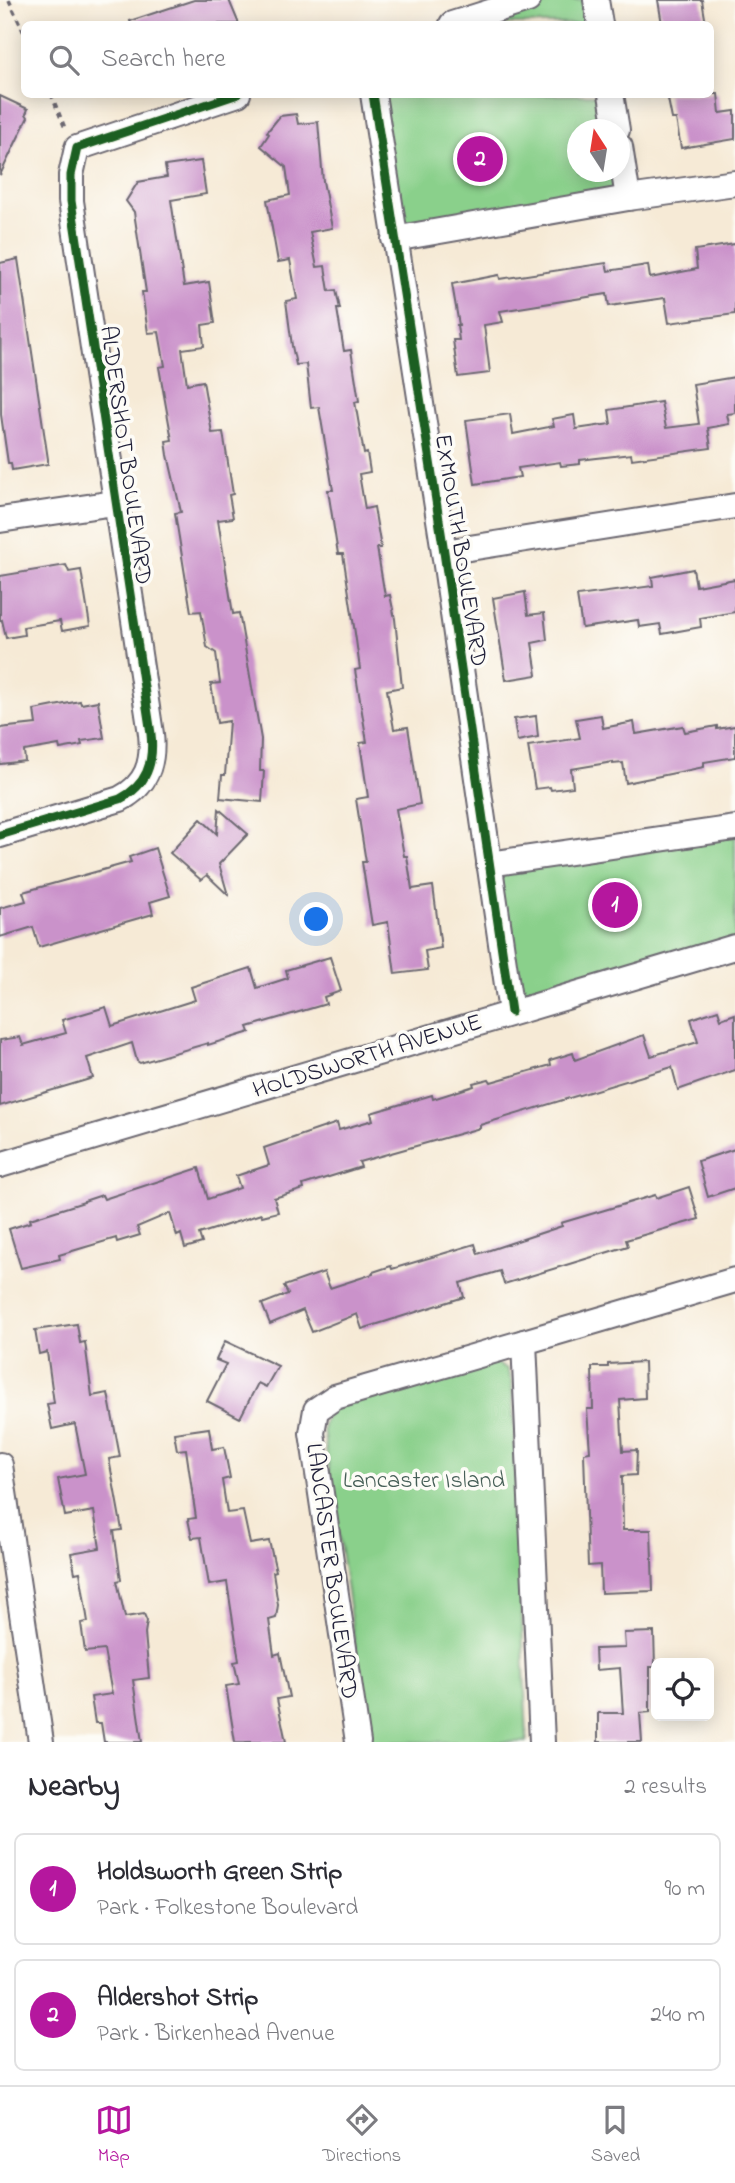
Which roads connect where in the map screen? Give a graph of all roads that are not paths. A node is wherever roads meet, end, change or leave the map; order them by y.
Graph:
1 (528, 0) edge
2 (596, 0) edge
3 (462, 21) edge
4 (600, 21) edge
5 (226, 98) edge
6 (374, 98) edge
7 (612, 98) edge
8 (615, 119) edge
9 (625, 182) edge
10 (735, 183) edge
11 (628, 198) junction
12 (394, 239) junction
13 (114, 503) junction
14 (735, 506) edge
15 (0, 520) edge
16 (444, 552) junction
17 (735, 828) edge
18 (0, 835) edge
19 (489, 864) junction
20 (735, 947) edge
21 (511, 1012) junction
22 (0, 1165) edge
23 (735, 1280) edge
24 (524, 1342) junction
25 (0, 1465) edge
26 (41, 1742) edge
27 (358, 1742) edge
28 (542, 1742) edge

1 - 3 street
2 - 4 street
5 - 13 street, ALDERSHOT BOULEVARD
6 - 12 street, EXMOUTH BOULEVARD
7 - 8 street
9 - 11 street
10 - 11 street
11 - 12 street
12 - 16 street, EXMOUTH BOULEVARD
13 - 15 street
13 - 18 street, ALDERSHOT BOULEVARD
14 - 16 street
16 - 19 street, EXMOUTH BOULEVARD
17 - 19 street
19 - 21 street, EXMOUTH BOULEVARD
20 - 21 street, HOLDSWORTH AVENUE
21 - 22 street, HOLDSWORTH AVENUE
23 - 24 street, LANCASTER BOULEVARD
24 - 27 street, LANCASTER BOULEVARD
24 - 28 street
25 - 26 street

